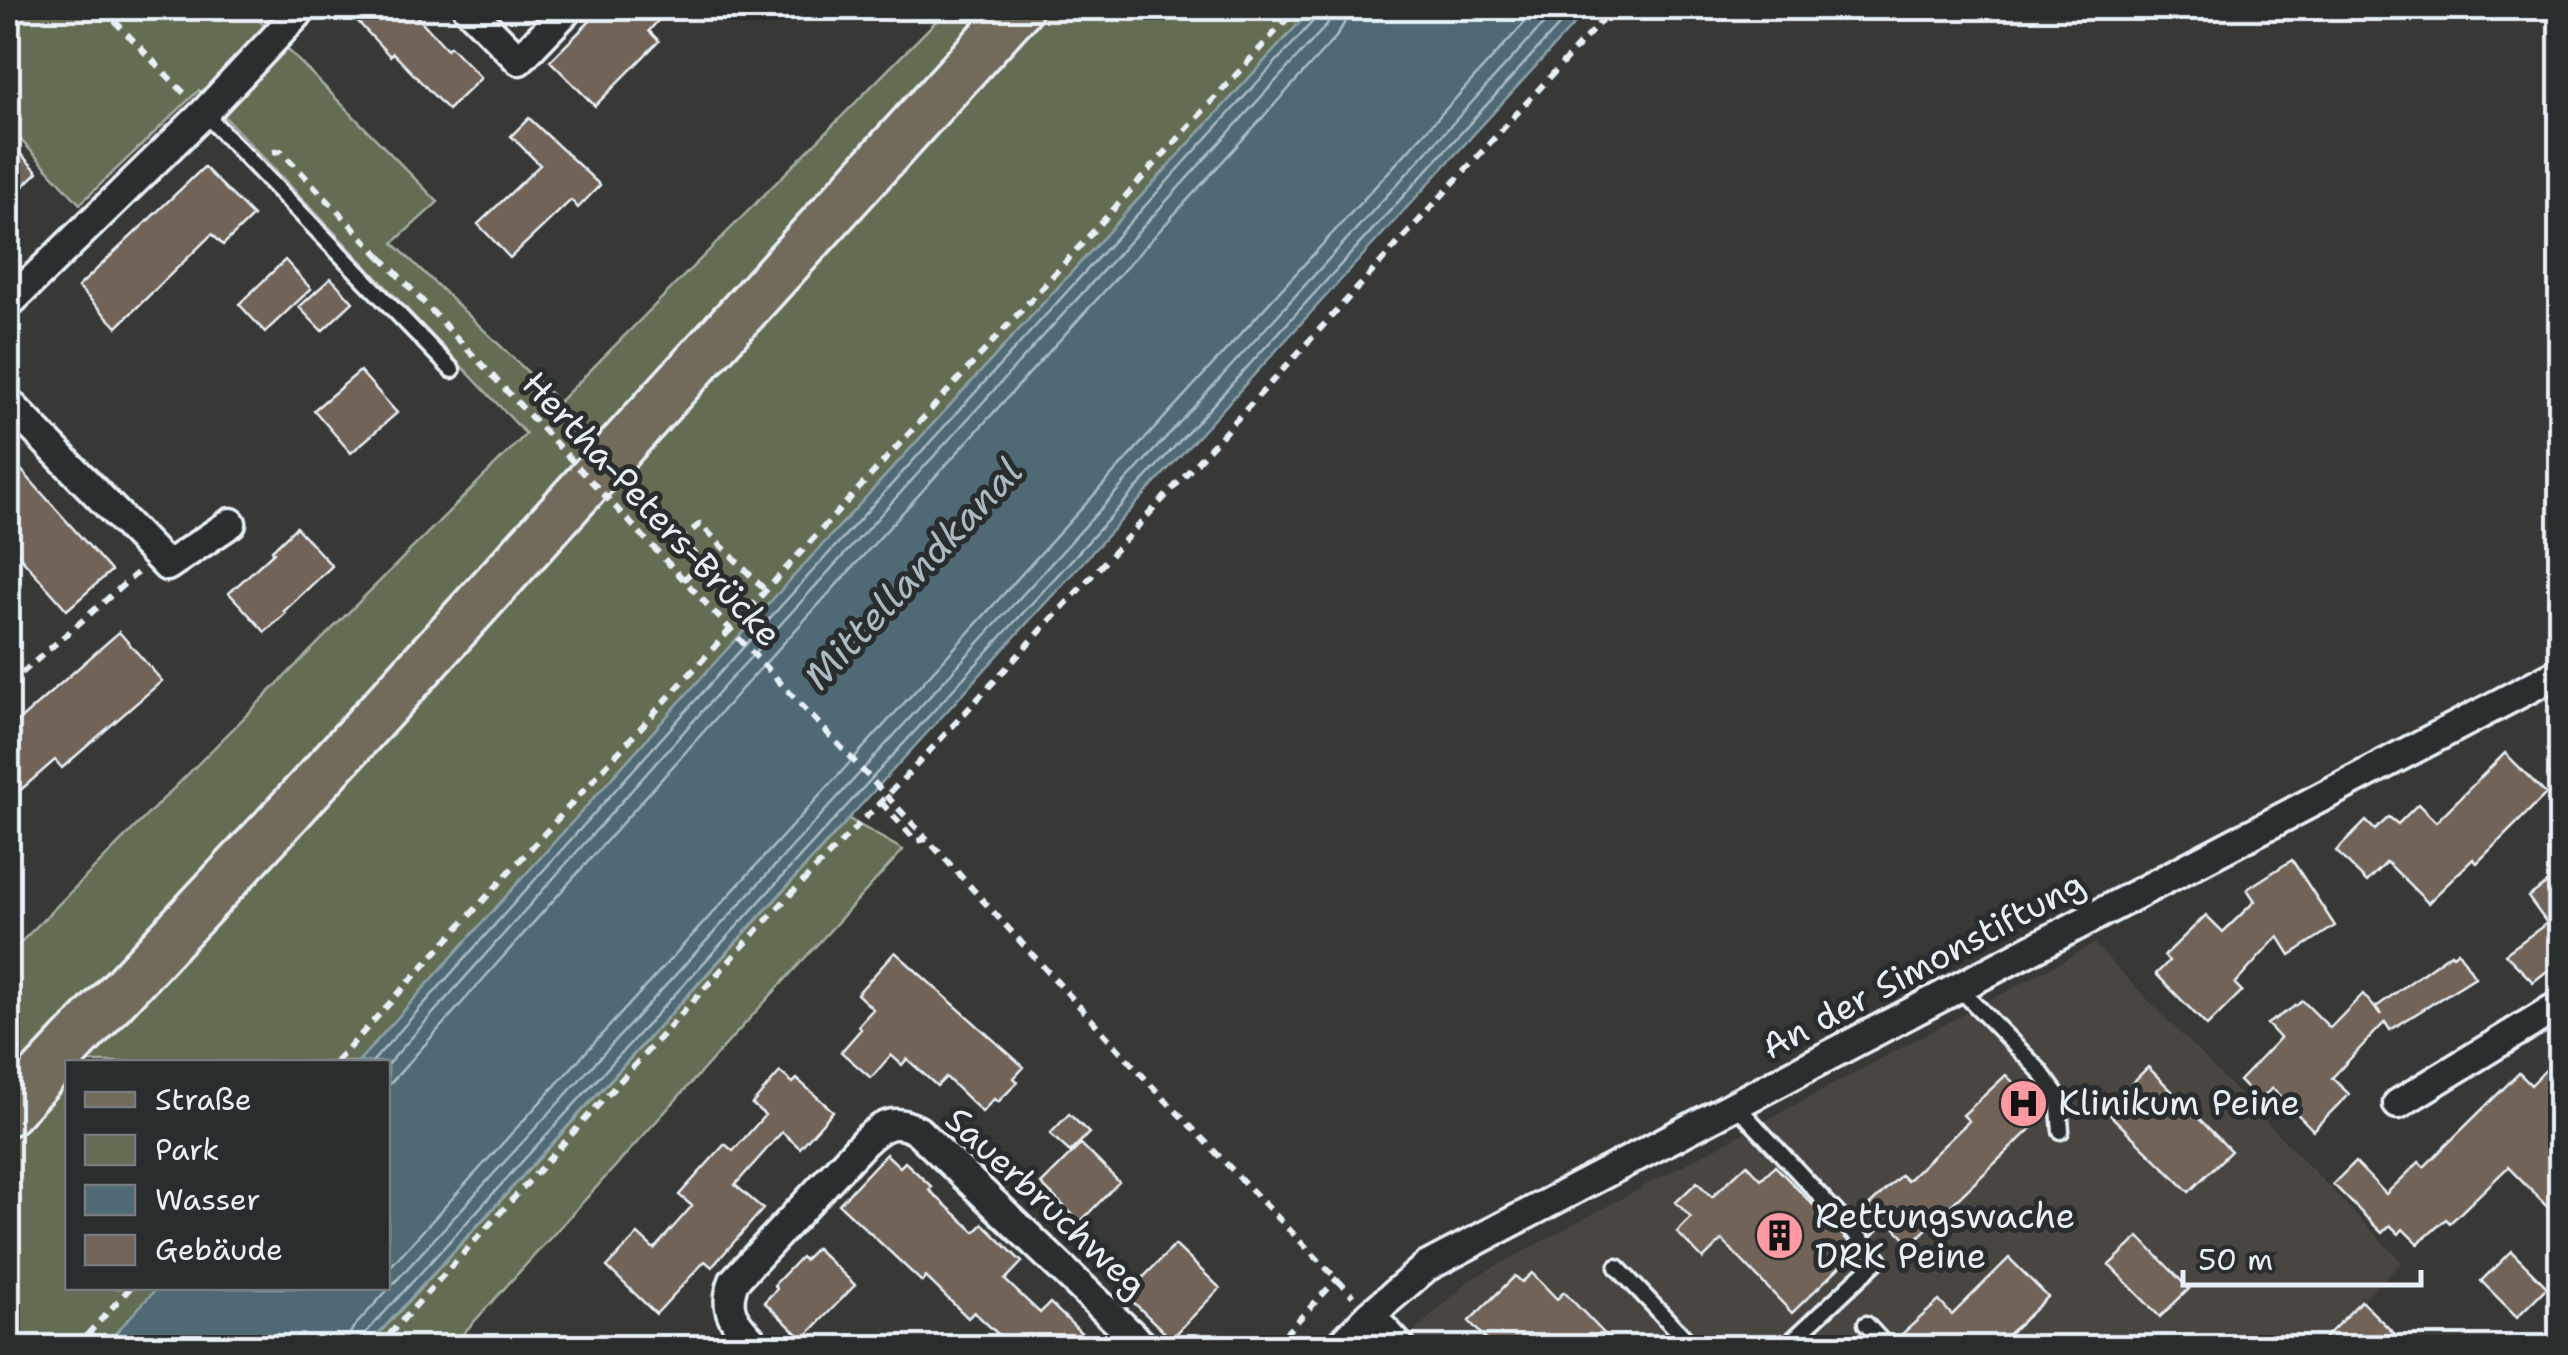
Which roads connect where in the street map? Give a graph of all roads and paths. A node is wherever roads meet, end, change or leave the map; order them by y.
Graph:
1 (102, 8) edge
2 (302, 8) edge
3 (468, 8) edge
4 (568, 8) edge
5 (1019, 8) edge
6 (1296, 8) edge
7 (1613, 8) edge
8 (204, 113) junction
9 (382, 257) dead end
10 (8, 304) edge
11 (452, 370) dead end
12 (8, 402) edge
13 (231, 523) dead end
14 (157, 556) junction
15 (684, 580) junction
16 (766, 591) junction
17 (2557, 681) edge
18 (8, 685) edge
19 (881, 802) junction
20 (927, 839) junction
21 (1958, 988) junction
22 (2560, 1005) edge
23 (338, 1060) edge
24 (2398, 1104) dead end
25 (1736, 1106) junction
26 (8, 1112) edge
27 (2061, 1131) dead end
28 (1617, 1267) dead end
29 (1338, 1278) junction
30 (128, 1290) edge
31 (1370, 1316) junction
32 (1866, 1324) dead end
33 (75, 1348) edge
34 (377, 1348) edge
35 (759, 1348) edge
36 (1145, 1348) edge
37 (1272, 1348) edge
38 (1338, 1348) edge
39 (1401, 1348) edge
40 (1694, 1348) edge
41 (1784, 1348) edge
42 (1888, 1348) edge

1 - 8 path
2 - 8 street
3 - 4 street
5 - 26 main road
6 - 16 path
7 - 19 path
8 - 10 street
8 - 11 lane
9 - 15 path, Hertha-Peters-Brücke, bridge
12 - 14 street
13 - 14 street
14 - 18 path
15 - 16 path
15 - 20 path, Hertha-Peters-Brücke, bridge
16 - 23 path
17 - 21 street, An der Simonstiftung
19 - 20 path
19 - 34 path
20 - 29 path
21 - 25 street, An der Simonstiftung
21 - 27 lane
22 - 24 street
25 - 31 street, An der Simonstiftung
25 - 41 lane
28 - 40 lane
29 - 31 path
29 - 37 path
30 - 33 path
31 - 38 street, An der Simonstiftung
31 - 39 street
32 - 42 lane
35 - 36 street, Sauerbruchweg

